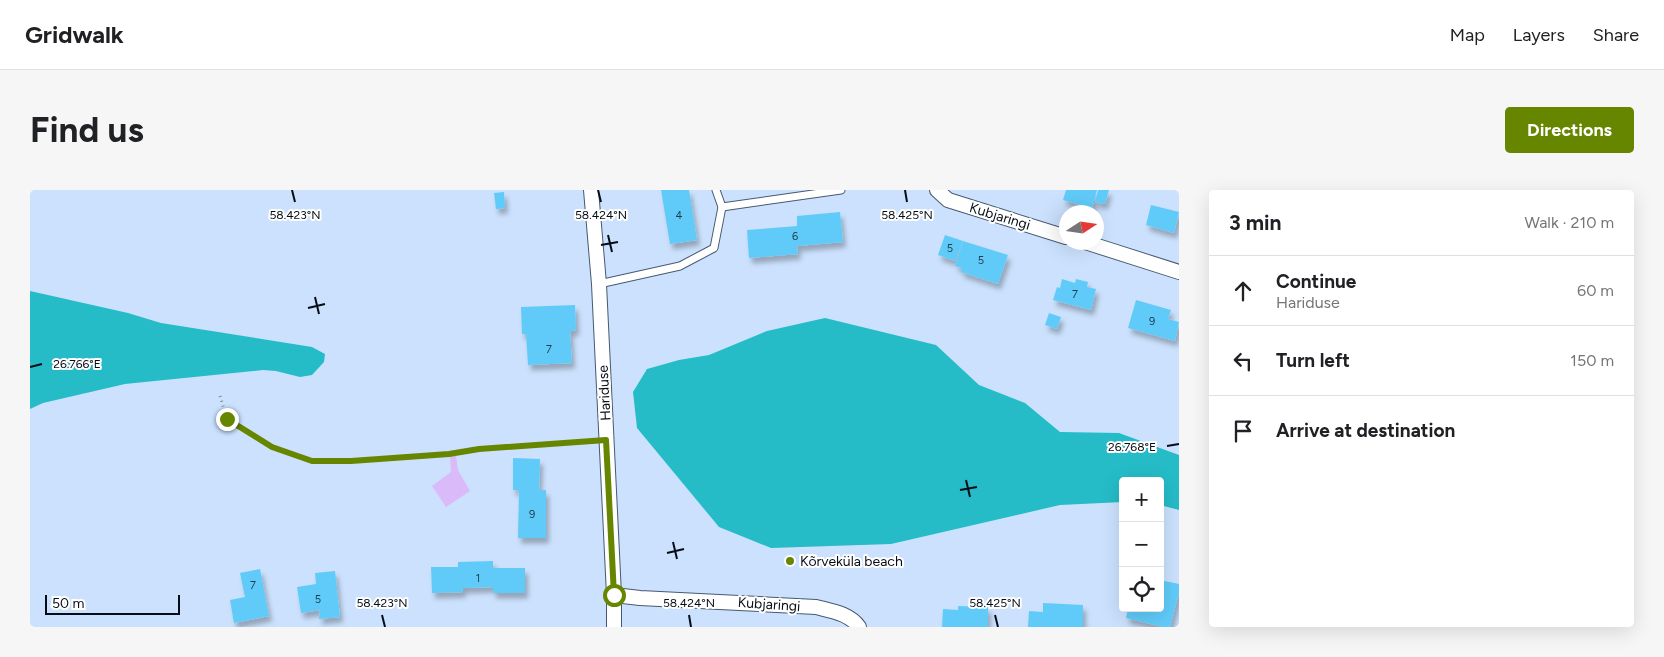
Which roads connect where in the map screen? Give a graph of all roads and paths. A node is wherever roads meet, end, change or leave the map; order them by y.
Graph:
1 (591, 190) edge
2 (716, 190) edge
3 (841, 190) edge
4 (937, 190) edge
5 (722, 207) junction
6 (1059, 235) edge
7 (1104, 248) edge
8 (1179, 272) edge
9 (599, 284) junction
10 (220, 396) dead end
11 (606, 440) junction
12 (614, 595) junction
13 (614, 627) edge
14 (859, 627) edge

1 - 9 street, Hariduse
2 - 5 lane
3 - 5 lane
4 - 6 street, Kubjaringi
5 - 9 lane
7 - 8 street
9 - 11 street, Hariduse
10 - 11 path
11 - 12 street, Hariduse
12 - 13 street, Hariduse
12 - 14 street, Kubjaringi

